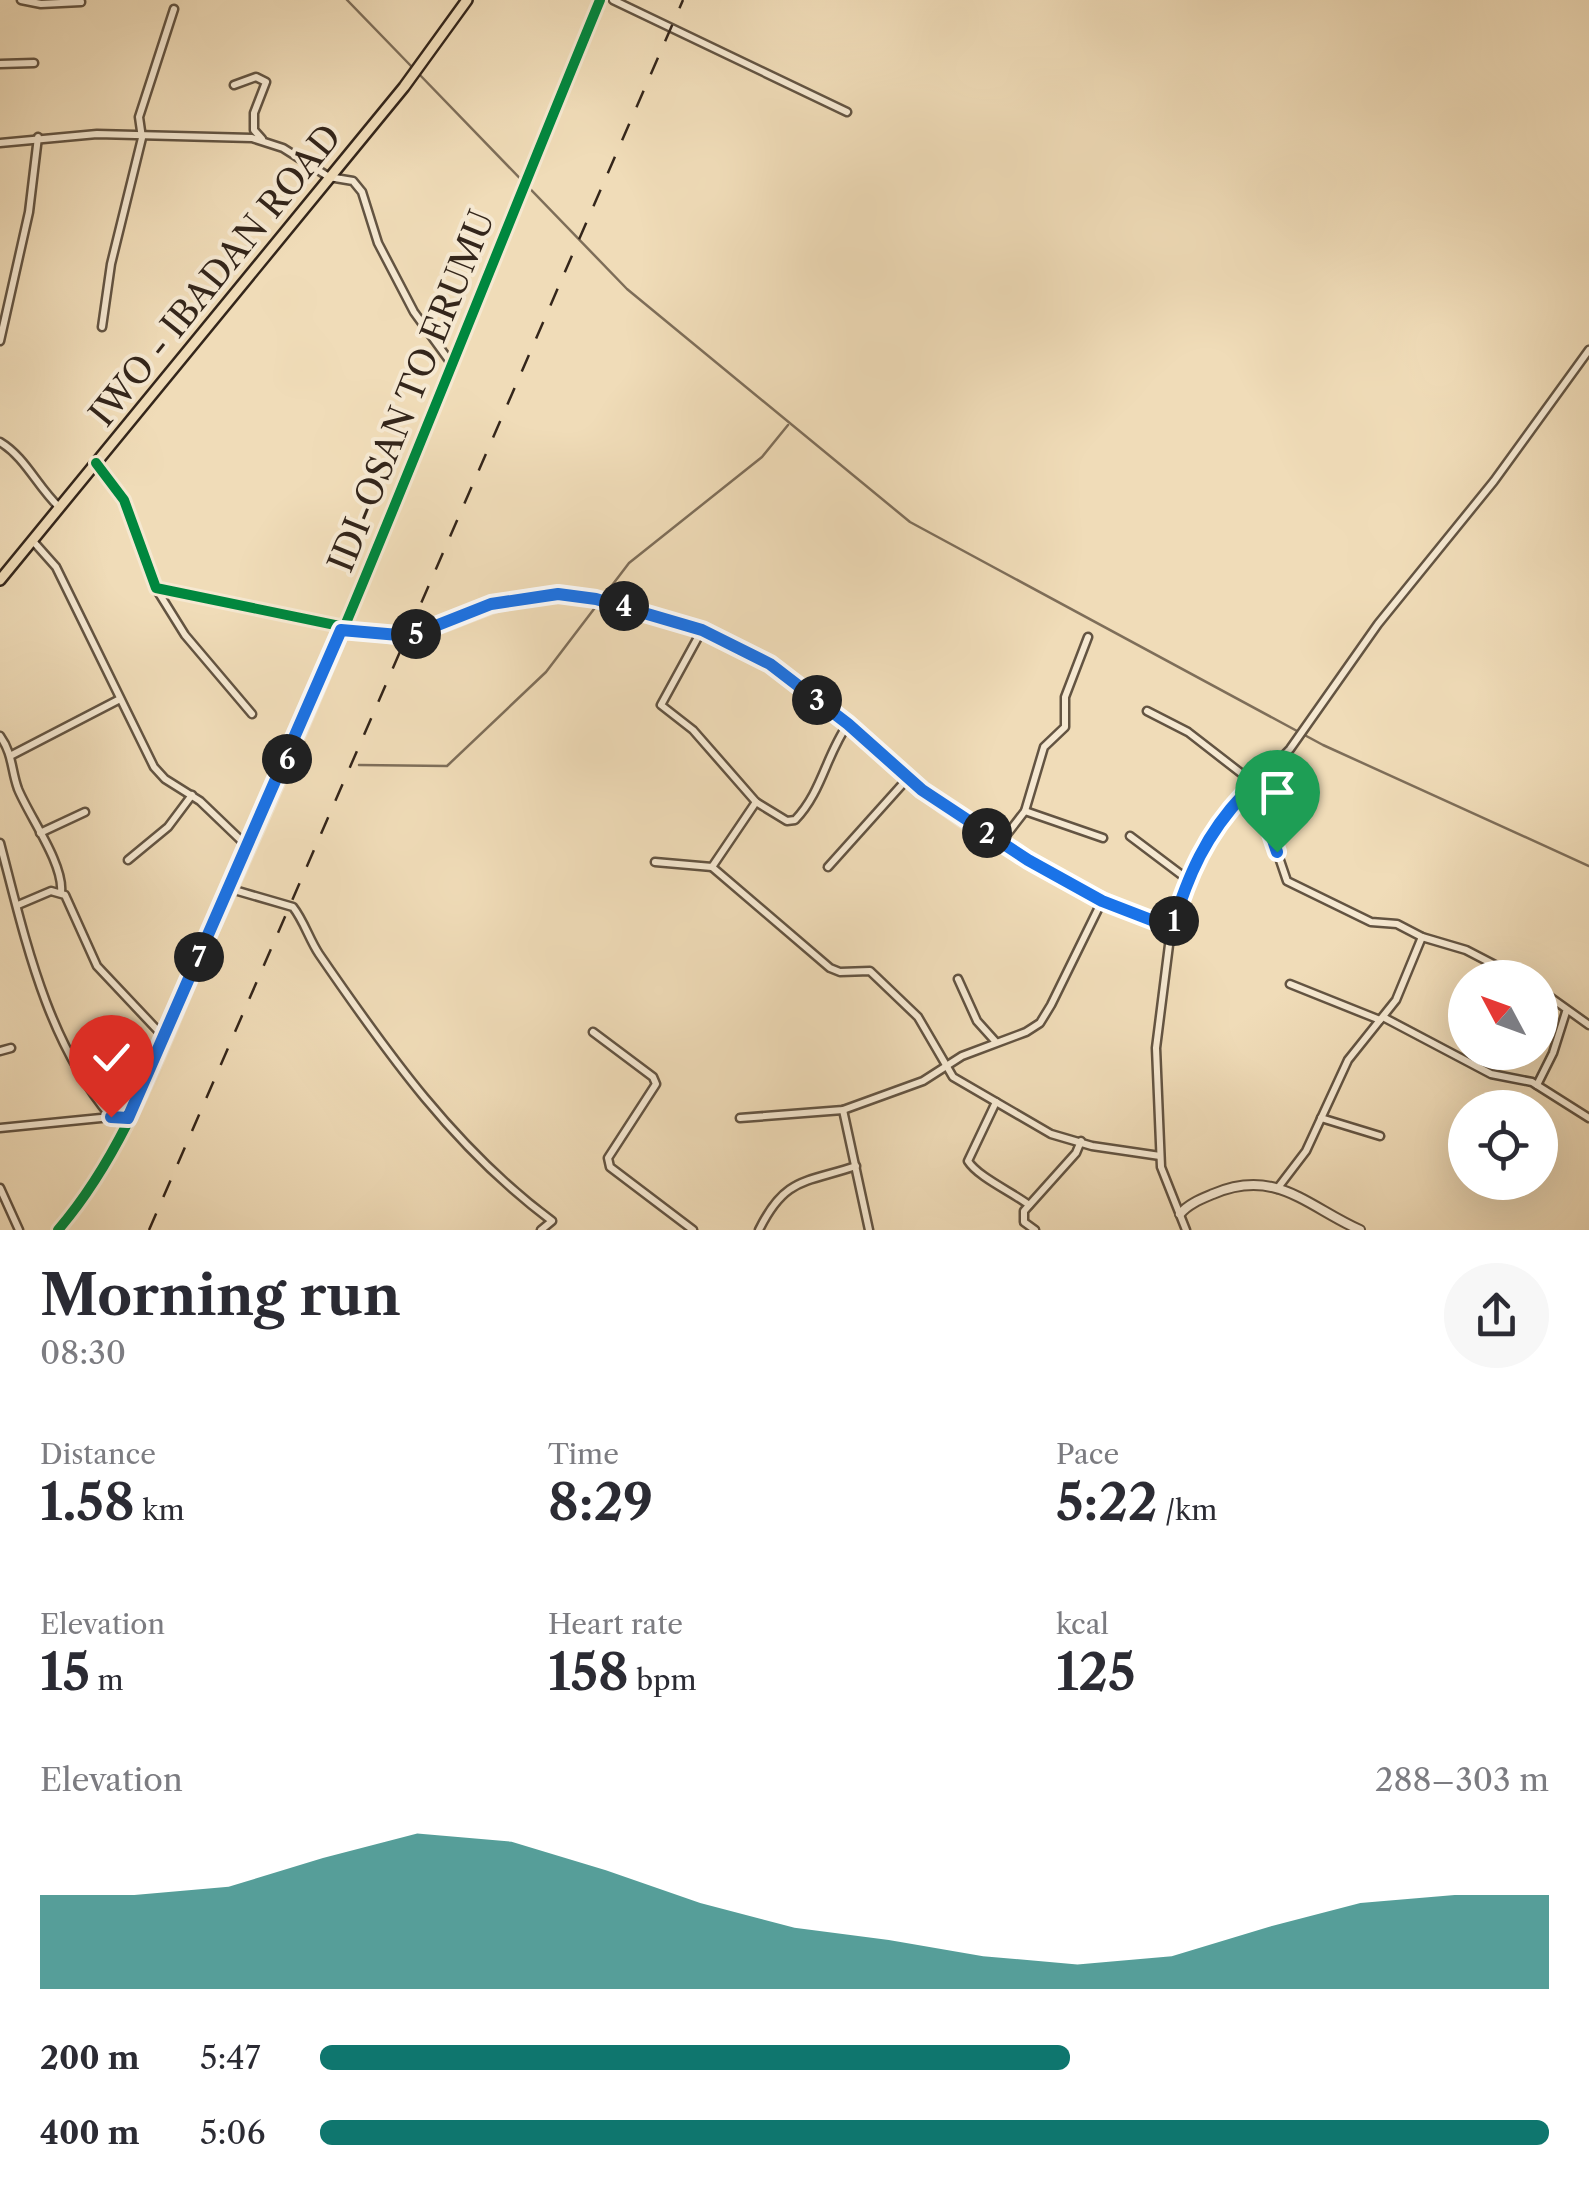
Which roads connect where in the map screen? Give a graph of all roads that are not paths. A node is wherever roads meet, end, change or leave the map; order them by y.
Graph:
1 (22, 0) edge
2 (467, 0) edge
3 (600, 0) edge
4 (613, 0) edge
5 (81, 2) edge
6 (174, 9) dead end
7 (0, 64) edge
8 (34, 64) dead end
9 (234, 85) dead end
10 (847, 112) dead end
11 (38, 137) junction
12 (142, 138) junction
13 (263, 140) junction
14 (0, 143) edge
15 (329, 177) junction
16 (102, 328) dead end
17 (0, 341) edge
18 (1589, 350) edge
19 (451, 362) junction
20 (0, 442) edge
21 (96, 463) junction
22 (59, 507) junction
23 (32, 540) junction
24 (0, 580) edge
25 (156, 588) junction
26 (341, 630) junction
27 (702, 630) junction
28 (1088, 637) dead end
29 (120, 699) junction
30 (1147, 711) dead end
31 (252, 714) dead end
32 (848, 724) junction
33 (0, 736) edge
34 (12, 755) junction
35 (908, 778) junction
36 (1256, 784) junction
37 (1244, 794) junction
38 (192, 795) junction
39 (756, 802) junction
40 (1025, 811) junction
41 (85, 812) dead end
42 (40, 833) junction
43 (1130, 836) dead end
44 (1103, 838) dead end
45 (1001, 842) junction
46 (0, 843) edge
47 (249, 848) junction
48 (128, 860) dead end
49 (655, 862) dead end
50 (828, 867) dead end
51 (712, 868) junction
52 (1186, 880) junction
53 (231, 888) junction
54 (62, 892) junction
55 (1102, 901) junction
56 (18, 904) junction
57 (1172, 928) junction
58 (1422, 937) junction
59 (1485, 960) edge
60 (958, 980) dead end
61 (1290, 984) dead end
62 (1558, 1005) edge
63 (1566, 1012) junction
64 (1381, 1018) junction
65 (1589, 1025) edge
66 (592, 1032) dead end
67 (163, 1036) junction
68 (995, 1042) junction
69 (10, 1048) dead end
70 (0, 1051) edge
71 (946, 1066) junction
72 (1537, 1085) junction
73 (996, 1102) junction
74 (843, 1110) junction
75 (111, 1117) junction
76 (128, 1118) junction
77 (740, 1118) dead end
78 (1321, 1118) junction
79 (1589, 1118) edge
80 (0, 1128) edge
81 (1380, 1136) dead end
82 (1080, 1141) junction
83 (1160, 1156) junction
84 (856, 1166) junction
85 (0, 1188) edge
86 (1278, 1188) junction
87 (1030, 1205) junction
88 (1180, 1214) junction
89 (552, 1221) junction
90 (19, 1230) edge
91 (58, 1230) edge
92 (541, 1230) edge
93 (563, 1230) edge
94 (694, 1230) edge
95 (759, 1230) edge
96 (869, 1230) edge
97 (1035, 1230) edge
98 (1186, 1230) edge
99 (1360, 1230) edge

1 - 5 street
2 - 15 main road, IWO - IBADAN ROAD
3 - 19 street, IDI-OSAN TO ERUMU
4 - 10 street
6 - 12 street
7 - 8 street
9 - 13 street
11 - 12 street
11 - 14 street
11 - 17 street
12 - 13 street
12 - 16 street
13 - 15 street
15 - 19 street
15 - 21 main road, IWO - IBADAN ROAD
18 - 36 street
19 - 26 street, IDI-OSAN TO ERUMU
20 - 22 street
21 - 22 main road, IWO - IBADAN ROAD
21 - 25 street
22 - 23 main road, IWO - IBADAN ROAD
23 - 24 main road, IWO - IBADAN ROAD
23 - 29 street
25 - 26 street
25 - 31 street
26 - 27 street
26 - 47 street, IDI-OSAN TO ERUMU
27 - 32 street
27 - 39 street
28 - 40 street
29 - 34 street
29 - 38 street
30 - 36 street
32 - 35 street
32 - 39 street
33 - 34 street
34 - 42 street
35 - 45 street
35 - 50 street
36 - 37 street
37 - 52 street
37 - 58 street
38 - 47 street
38 - 48 street
39 - 51 street
40 - 44 street
40 - 45 street
41 - 42 street
42 - 54 street
43 - 52 street
45 - 55 street
46 - 56 street
47 - 53 street, IDI-OSAN TO ERUMU
49 - 51 street
51 - 71 street
52 - 57 street
53 - 67 street, IDI-OSAN TO ERUMU
53 - 89 street
54 - 56 street
54 - 67 street
55 - 57 street
55 - 68 street
56 - 75 street
57 - 83 street
58 - 59 street
58 - 64 street
60 - 68 street
61 - 64 street
62 - 63 street
63 - 65 street
63 - 72 street
64 - 72 street
64 - 78 street
66 - 94 street
67 - 76 street, IDI-OSAN TO ERUMU
68 - 71 street
69 - 70 street
71 - 73 street
71 - 74 street
72 - 79 street
73 - 82 street
73 - 87 street
74 - 77 street
74 - 84 street
75 - 76 street
75 - 80 street
76 - 91 street, IDI-OSAN TO ERUMU
78 - 81 street
78 - 86 street
82 - 83 street
82 - 87 street
83 - 88 street
84 - 95 street
84 - 96 street
85 - 90 street
86 - 88 street
86 - 99 street
87 - 97 street
88 - 98 street
89 - 92 street
89 - 93 street

